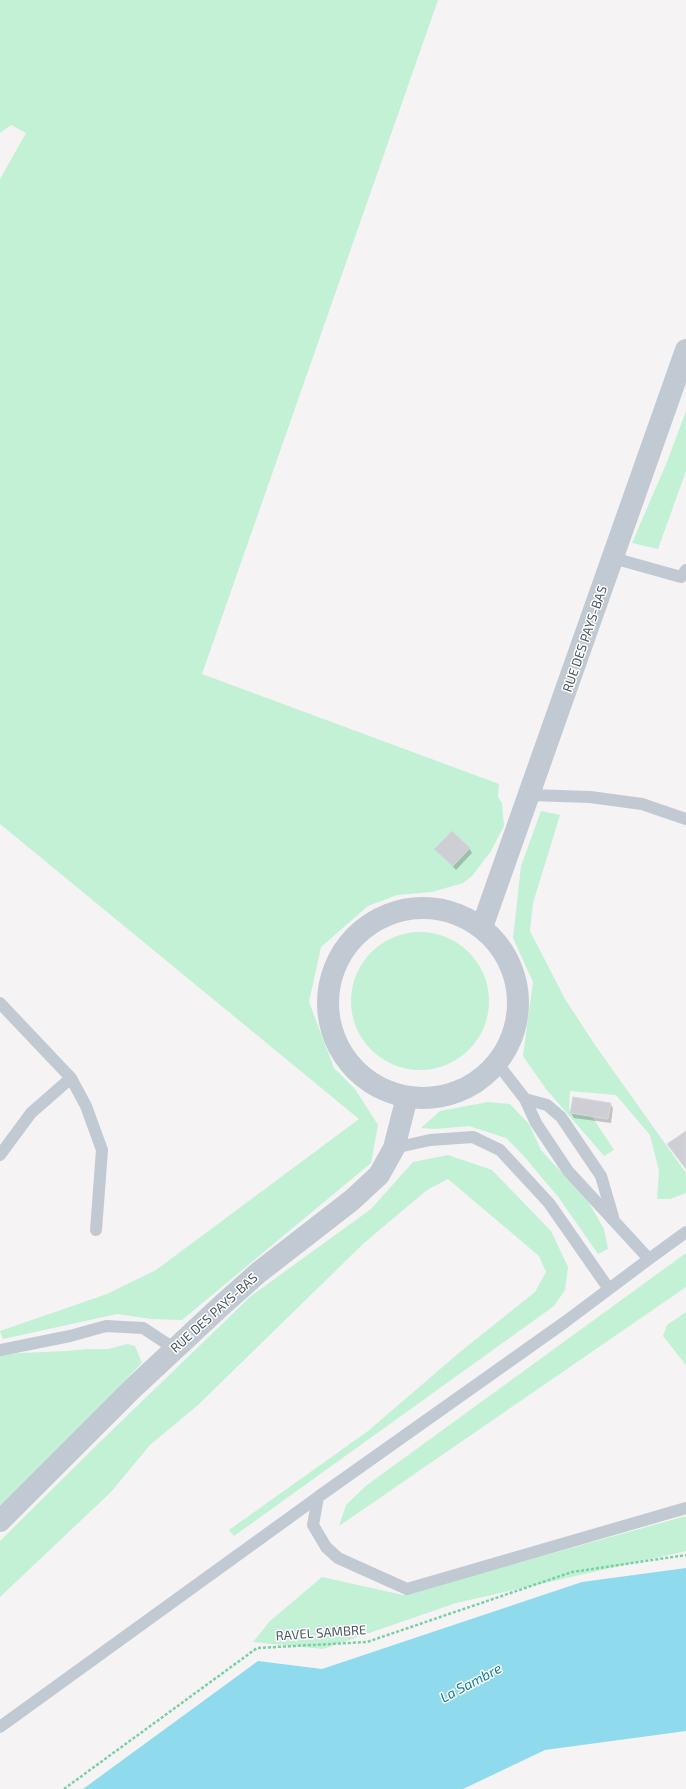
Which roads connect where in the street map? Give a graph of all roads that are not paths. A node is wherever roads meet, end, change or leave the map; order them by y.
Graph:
1 (686, 350) edge
2 (613, 558) junction
3 (686, 570) edge
4 (530, 795) junction
5 (686, 819) edge
6 (482, 927) junction
7 (0, 1003) edge
8 (497, 1063) junction
9 (71, 1078) junction
10 (407, 1097) junction
11 (525, 1099) junction
12 (394, 1148) junction
13 (0, 1155) edge
14 (614, 1220) junction
15 (96, 1230) dead end
16 (686, 1232) edge
17 (649, 1259) junction
18 (609, 1289) junction
19 (175, 1349) junction
20 (0, 1350) edge
21 (318, 1497) junction
22 (686, 1508) edge
23 (0, 1521) edge
24 (0, 1727) edge

1 - 2 street, RUE DES PAYS-BAS
2 - 3 lane
2 - 4 street, RUE DES PAYS-BAS
4 - 5 lane
4 - 6 street, RUE DES PAYS-BAS
6 - 8 street
6 - 10 street
7 - 9 lane
8 - 10 street
8 - 11 lane
9 - 13 lane
9 - 15 lane
10 - 12 street, RUE DES PAYS-BAS
11 - 14 lane
11 - 14 lane
12 - 18 lane
12 - 19 street, RUE DES PAYS-BAS
14 - 17 lane
16 - 17 lane
17 - 18 lane
18 - 21 lane
19 - 20 lane
19 - 23 street, RUE DES PAYS-BAS
21 - 22 lane
21 - 24 lane

